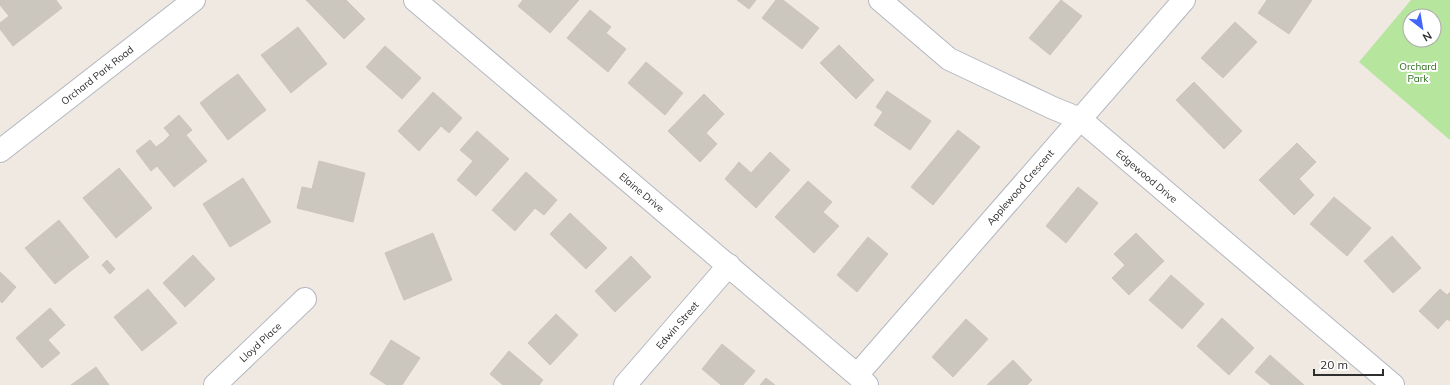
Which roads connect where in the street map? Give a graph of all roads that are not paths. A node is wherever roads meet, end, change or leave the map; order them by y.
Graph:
1 (194, 0) edge
2 (415, 0) edge
3 (880, 0) edge
4 (1184, 0) edge
5 (1080, 118) junction
6 (0, 151) edge
7 (729, 265) junction
8 (305, 300) dead end
9 (862, 380) edge
10 (215, 385) edge
11 (625, 385) edge
12 (1393, 385) edge

1 - 6 street, Orchard Park Road
2 - 7 street, Elaine Drive
3 - 5 street, Edgewood Drive
4 - 5 street, Applewood Crescent
5 - 9 street, Applewood Crescent
5 - 12 street, Edgewood Drive
7 - 9 street, Elaine Drive
7 - 11 street, Edwin Street
8 - 10 street, Lloyd Place

